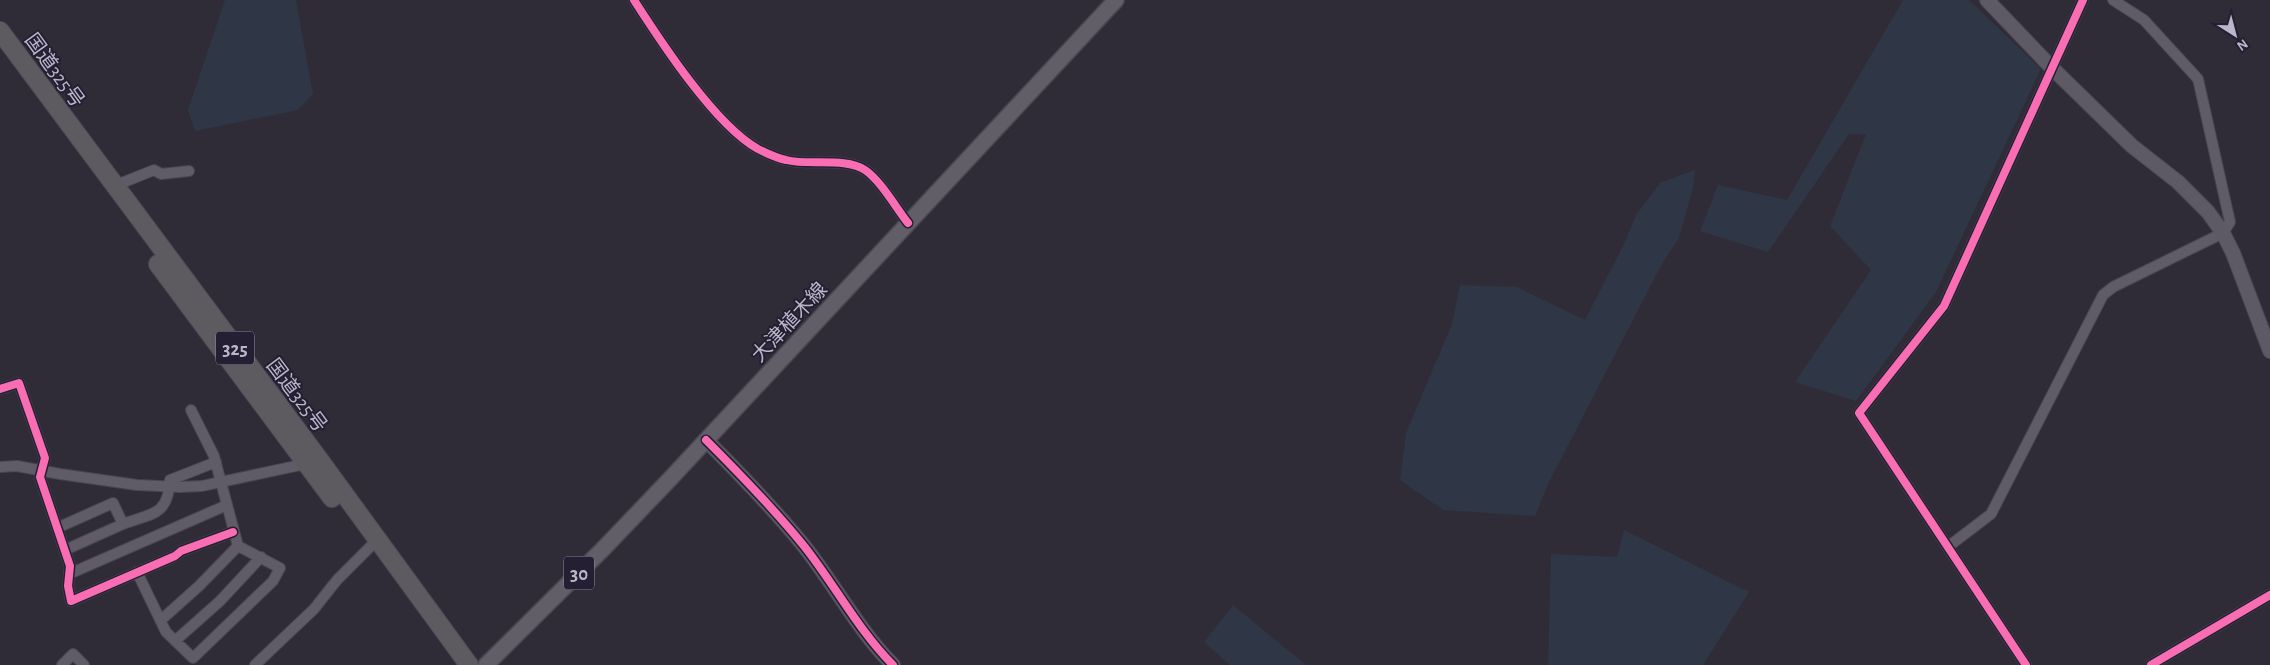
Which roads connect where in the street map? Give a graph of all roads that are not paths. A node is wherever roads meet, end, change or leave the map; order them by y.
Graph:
1 (634, 0) edge
2 (1116, 0) edge
3 (1987, 0) edge
4 (2083, 0) edge
5 (2113, 0) edge
6 (0, 31) edge
7 (0, 49) edge
8 (2052, 68) junction
9 (189, 171) dead end
10 (114, 186) junction
11 (908, 223) junction
12 (2223, 233) junction
13 (2270, 351) edge
14 (0, 389) edge
15 (191, 410) dead end
16 (706, 440) junction
17 (312, 461) junction
18 (216, 462) junction
19 (0, 467) edge
20 (42, 471) junction
21 (221, 482) junction
22 (170, 486) junction
23 (227, 505) junction
24 (123, 524) junction
25 (57, 528) junction
26 (233, 532) junction
27 (373, 544) junction
28 (238, 546) junction
29 (1949, 546) junction
30 (65, 550) junction
31 (261, 557) junction
32 (138, 572) junction
33 (69, 574) junction
34 (2270, 595) edge
35 (160, 620) junction
36 (175, 641) junction
37 (62, 665) edge
38 (84, 665) edge
39 (256, 665) edge
40 (456, 665) edge
41 (469, 665) edge
42 (486, 665) edge
43 (892, 665) edge
44 (2026, 665) edge
45 (2150, 665) edge

1 - 11 street
2 - 11 main road, 大津植木線 / 30
3 - 8 street
4 - 8 street
5 - 12 street
6 - 10 highway, 国道325号 / 325
7 - 17 highway, 国道325号 / 325
8 - 12 street
8 - 29 street
9 - 10 street
10 - 17 highway, 国道325号 / 325
11 - 16 main road, 大津植木線 / 30
12 - 13 street
12 - 29 street
14 - 20 street
15 - 18 street
16 - 42 main road, 大津植木線 / 30
16 - 43 street
17 - 21 street
17 - 27 highway, 国道325号 / 325
18 - 21 street
18 - 22 street
19 - 20 street
20 - 22 street
20 - 25 street
21 - 22 street
21 - 23 street
22 - 24 street
23 - 26 street
23 - 33 street
24 - 25 street
24 - 30 street
25 - 30 street
26 - 28 street
26 - 32 street
27 - 39 street
27 - 40 highway, 国道325号 / 325
27 - 41 highway, 国道325号 / 325
28 - 31 street
28 - 35 street
29 - 44 street
30 - 33 street
31 - 36 street
31 - 36 street
32 - 33 street
32 - 35 street
34 - 45 street
35 - 36 street
37 - 38 street

